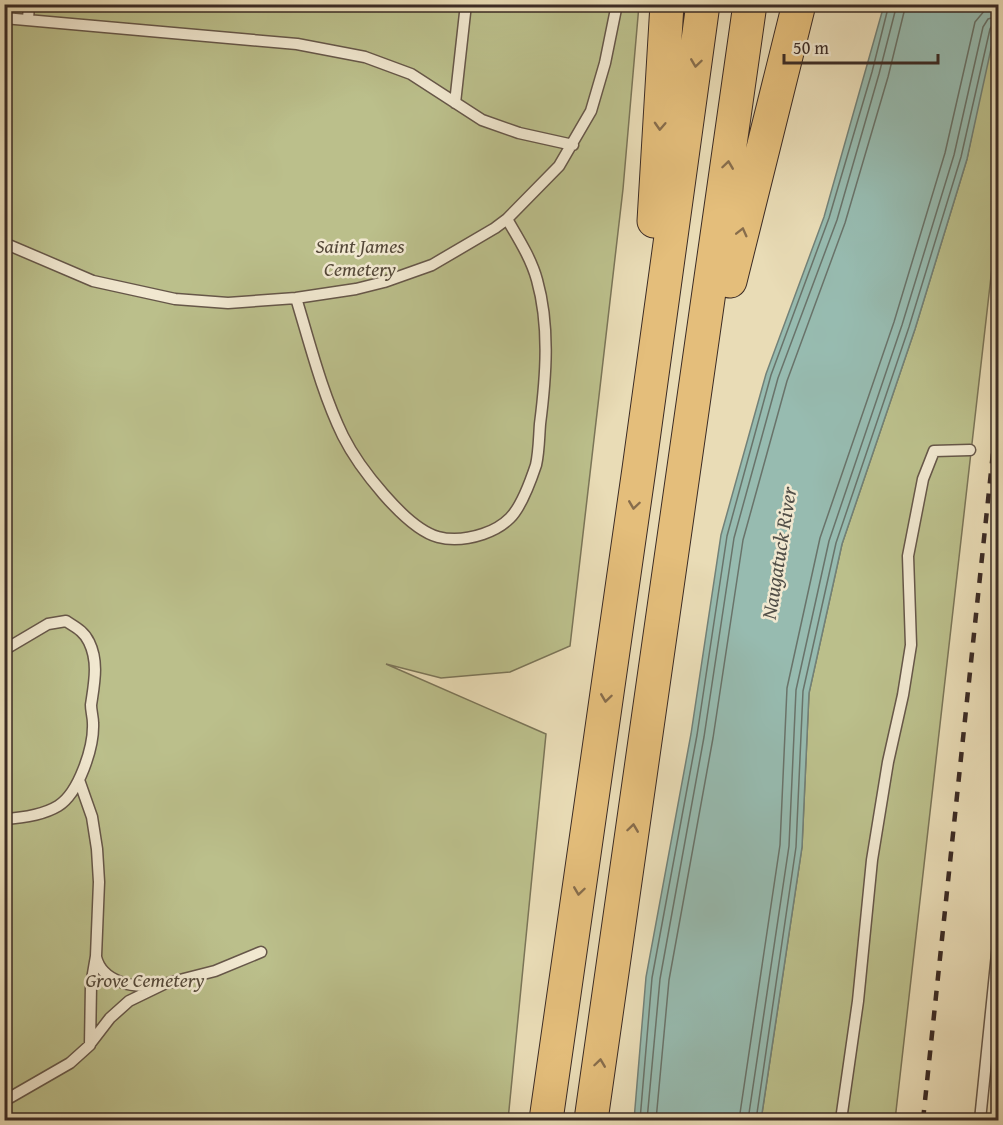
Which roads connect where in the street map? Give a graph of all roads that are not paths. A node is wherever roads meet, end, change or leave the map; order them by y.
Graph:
1 (29, 4) edge
2 (466, 4) edge
3 (617, 4) edge
4 (667, 4) edge
5 (703, 4) edge
6 (750, 4) edge
7 (799, 4) edge
8 (4, 18) edge
9 (28, 20) junction
10 (455, 103) junction
11 (573, 145) junction
12 (507, 219) junction
13 (4, 243) edge
14 (296, 298) junction
15 (970, 450) dead end
16 (687, 452) junction
17 (639, 469) junction
18 (4, 650) edge
19 (79, 780) junction
20 (4, 819) edge
21 (999, 944) edge
22 (261, 952) dead end
23 (96, 956) junction
24 (164, 984) junction
25 (90, 1045) junction
26 (4, 1101) edge
27 (546, 1120) edge
28 (591, 1120) edge
29 (841, 1120) edge
30 (980, 1120) edge

1 - 9 lane
2 - 10 lane
3 - 11 lane
4 -> 17 highway
5 -> 17 highway
16 -> 6 highway
16 -> 7 highway
8 - 9 lane
9 - 10 lane
10 - 11 lane
11 - 12 lane
12 - 14 lane
12 - 14 lane
13 - 14 lane
15 - 29 lane
28 -> 16 highway
17 -> 27 highway
18 - 19 lane
19 - 20 lane
19 - 23 lane
21 - 30 lane
22 - 24 lane
23 - 24 lane
23 - 25 lane
24 - 25 lane
25 - 26 lane

